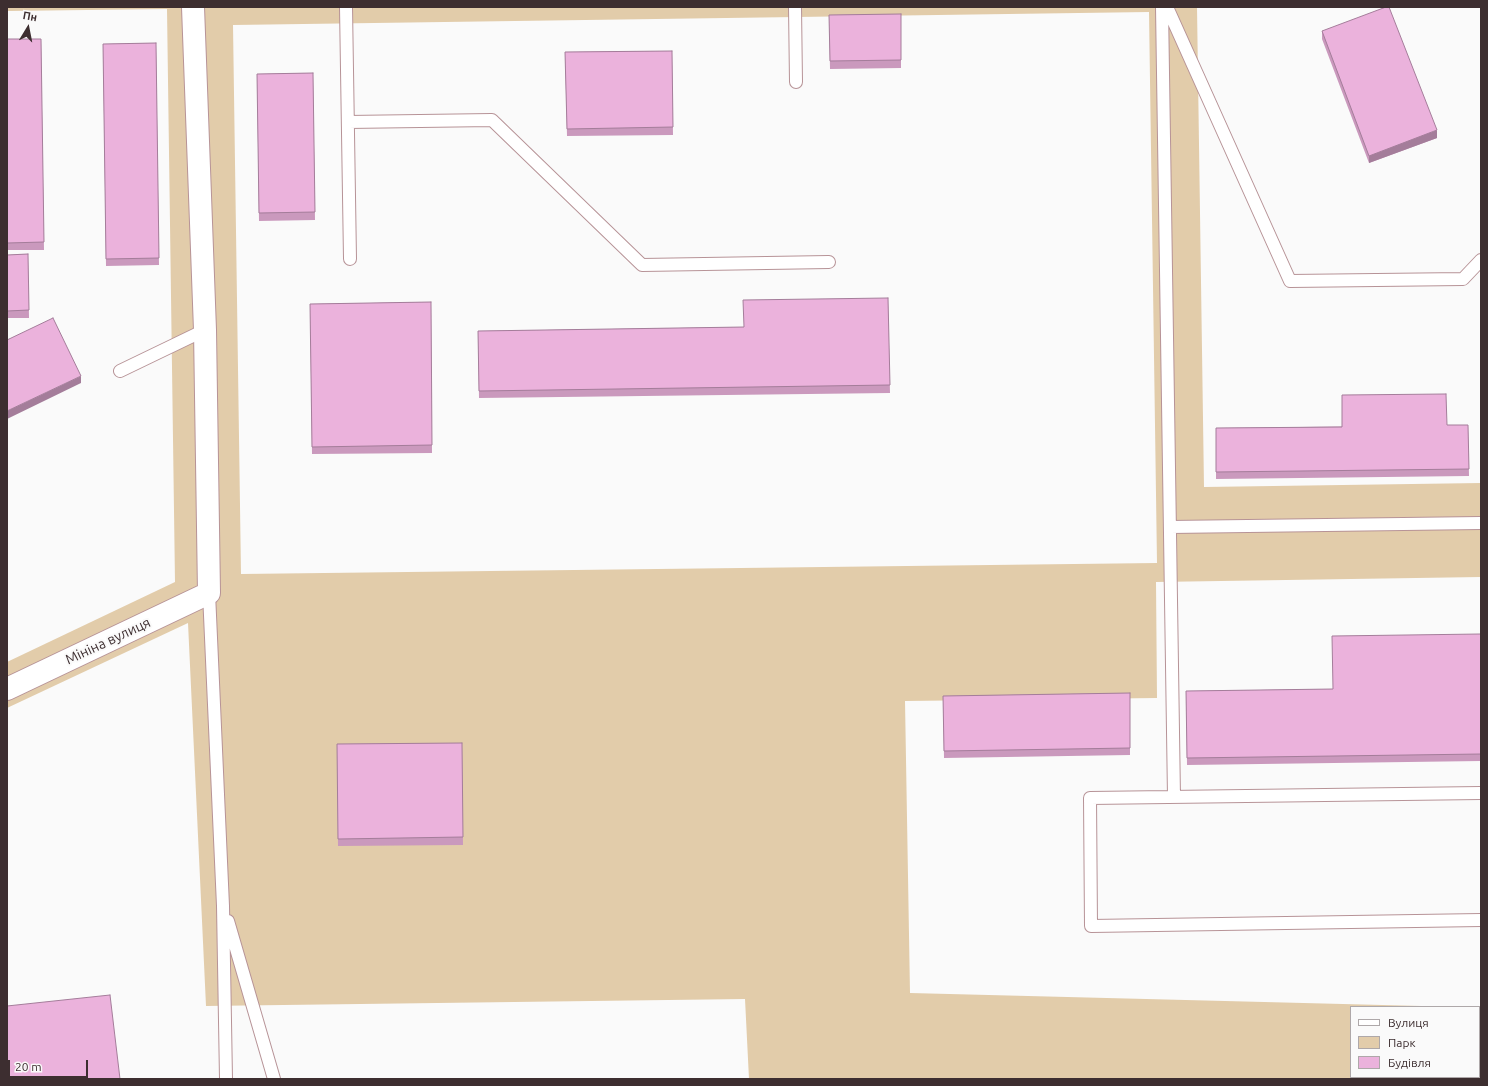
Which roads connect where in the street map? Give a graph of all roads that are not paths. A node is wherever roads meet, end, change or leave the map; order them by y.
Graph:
1 (193, 7) edge
2 (346, 7) edge
3 (795, 7) edge
4 (1162, 7) edge
5 (1167, 7) edge
6 (796, 82) dead end
7 (348, 122) junction
8 (350, 259) dead end
9 (1481, 260) edge
10 (829, 262) dead end
11 (205, 330) junction
12 (120, 371) dead end
13 (1481, 523) edge
14 (1170, 527) junction
15 (209, 593) junction
16 (7, 689) edge
17 (1481, 793) edge
18 (1174, 797) junction
19 (223, 906) junction
20 (1481, 920) edge
21 (226, 1079) edge
22 (274, 1079) edge

1 - 11 street
2 - 7 lane
3 - 6 lane
4 - 14 lane
5 - 9 lane
7 - 8 lane
7 - 10 lane
11 - 12 lane
11 - 15 street
13 - 14 lane
14 - 18 lane
15 - 16 street, Мініна вулиця
15 - 19 lane
17 - 18 lane
18 - 20 lane
19 - 21 lane
19 - 22 lane

